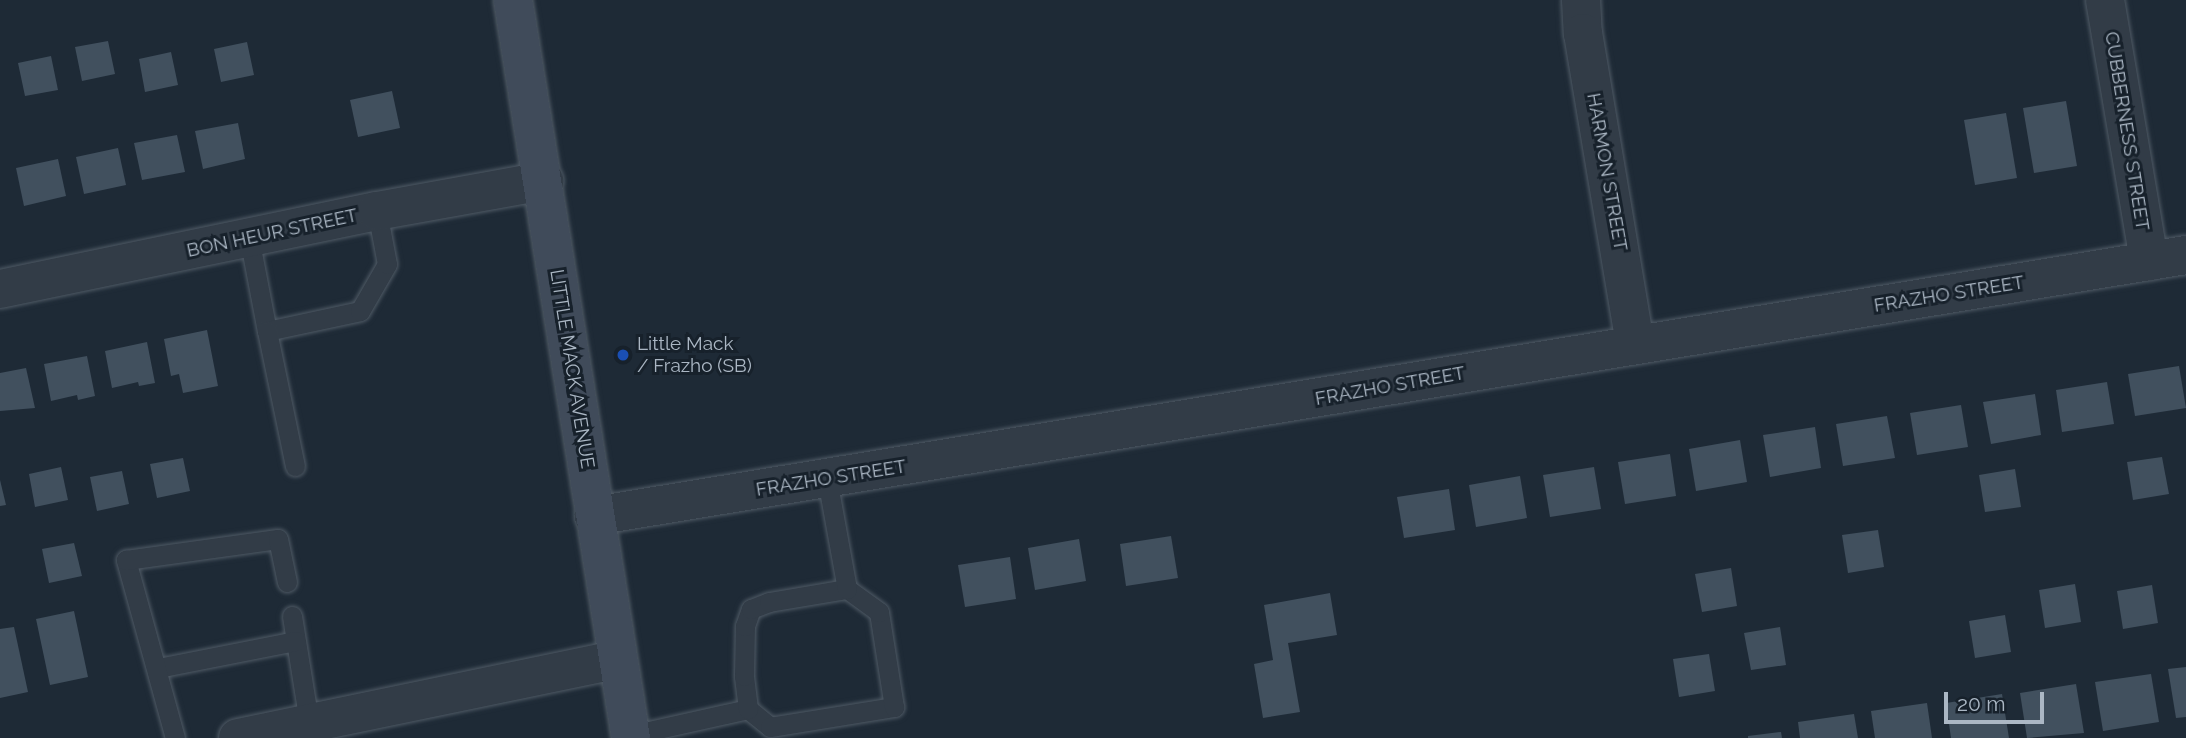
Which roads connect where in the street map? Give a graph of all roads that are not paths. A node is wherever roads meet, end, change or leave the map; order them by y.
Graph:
1 (513, 0) edge
2 (1581, 0) edge
3 (2105, 0) edge
4 (544, 181) junction
5 (377, 211) junction
6 (249, 237) junction
7 (2186, 255) edge
8 (2149, 261) junction
9 (0, 289) edge
10 (267, 331) junction
11 (1635, 345) junction
12 (295, 466) dead end
13 (827, 479) junction
14 (594, 516) junction
15 (287, 582) dead end
16 (847, 589) junction
17 (292, 616) dead end
18 (295, 641) junction
19 (618, 659) junction
20 (158, 668) junction
21 (748, 709) junction
22 (309, 722) junction
23 (631, 736) edge
24 (175, 738) edge
25 (238, 738) edge

1 - 4 main road, LITTLE MACK AVENUE
2 - 11 street, HARMON STREET
3 - 8 street, CUBBERNESS STREET
4 - 5 street, BON HEUR STREET
4 - 14 main road, LITTLE MACK AVENUE
5 - 6 street, BON HEUR STREET
5 - 10 lane
6 - 9 street, BON HEUR STREET
6 - 10 lane
7 - 8 street, FRAZHO STREET
8 - 11 street, FRAZHO STREET
10 - 12 lane
11 - 13 street, FRAZHO STREET
13 - 14 street, FRAZHO STREET
13 - 16 lane
14 - 19 main road, LITTLE MACK AVENUE
15 - 20 lane
16 - 21 lane
16 - 21 lane
17 - 18 lane
18 - 20 lane
18 - 22 lane
19 - 22 street
19 - 23 main road, LITTLE MACK AVENUE
20 - 24 lane
21 - 23 lane
22 - 25 street

